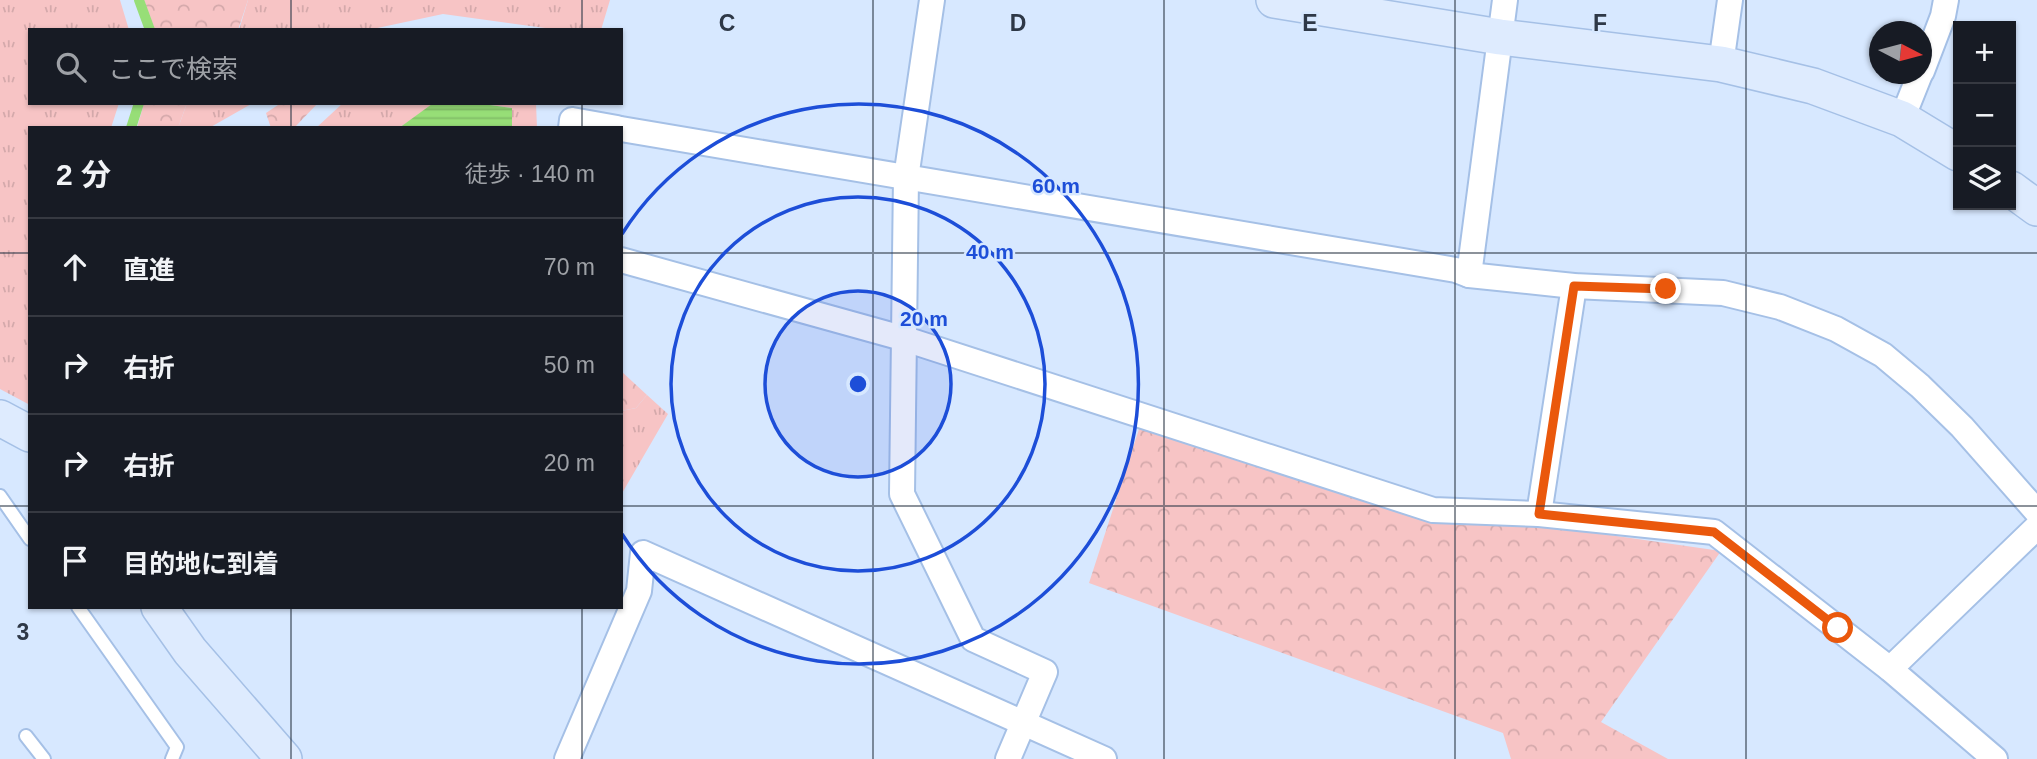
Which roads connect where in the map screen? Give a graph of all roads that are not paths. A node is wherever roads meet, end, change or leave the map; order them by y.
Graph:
1 (932, 0) edge
2 (1505, 0) edge
3 (1730, 0) edge
4 (1946, 0) edge
5 (1283, 1) edge
6 (1500, 37) junction
7 (1932, 44) edge
8 (1721, 64) junction
9 (1916, 84) edge
10 (1902, 119) junction
11 (571, 126) edge
12 (607, 126) edge
13 (623, 129) edge
14 (1953, 150) edge
15 (906, 178) junction
16 (2016, 193) edge
17 (2037, 208) edge
18 (623, 261) edge
19 (1469, 275) junction
20 (1574, 286) junction
21 (902, 338) junction
22 (0, 418) edge
23 (28, 433) edge
24 (0, 496) edge
25 (2037, 512) edge
26 (1539, 514) junction
27 (2037, 527) edge
28 (28, 536) edge
29 (79, 609) edge
30 (160, 609) edge
31 (1891, 669) junction
32 (1023, 725) junction
33 (26, 736) dead end
34 (44, 759) edge
35 (172, 759) edge
36 (284, 759) edge
37 (567, 759) edge
38 (1008, 759) edge
39 (1104, 759) edge
40 (1995, 759) edge

1 - 15 street
2 - 6 street
3 - 8 street
4 - 7 street
5 - 6 street
6 - 8 street
6 - 19 street
8 - 10 street
9 - 10 street
10 - 14 street
11 - 12 street
13 - 15 street
15 - 19 street
15 - 21 street
16 - 17 street
18 - 21 street
19 - 20 street
20 - 25 street
20 - 26 street
21 - 26 street
21 - 32 street
22 - 23 street
24 - 28 lane
26 - 31 street
27 - 31 street
29 - 35 lane
30 - 36 street
31 - 40 street
32 - 37 street
32 - 38 street
32 - 39 street
33 - 34 lane

